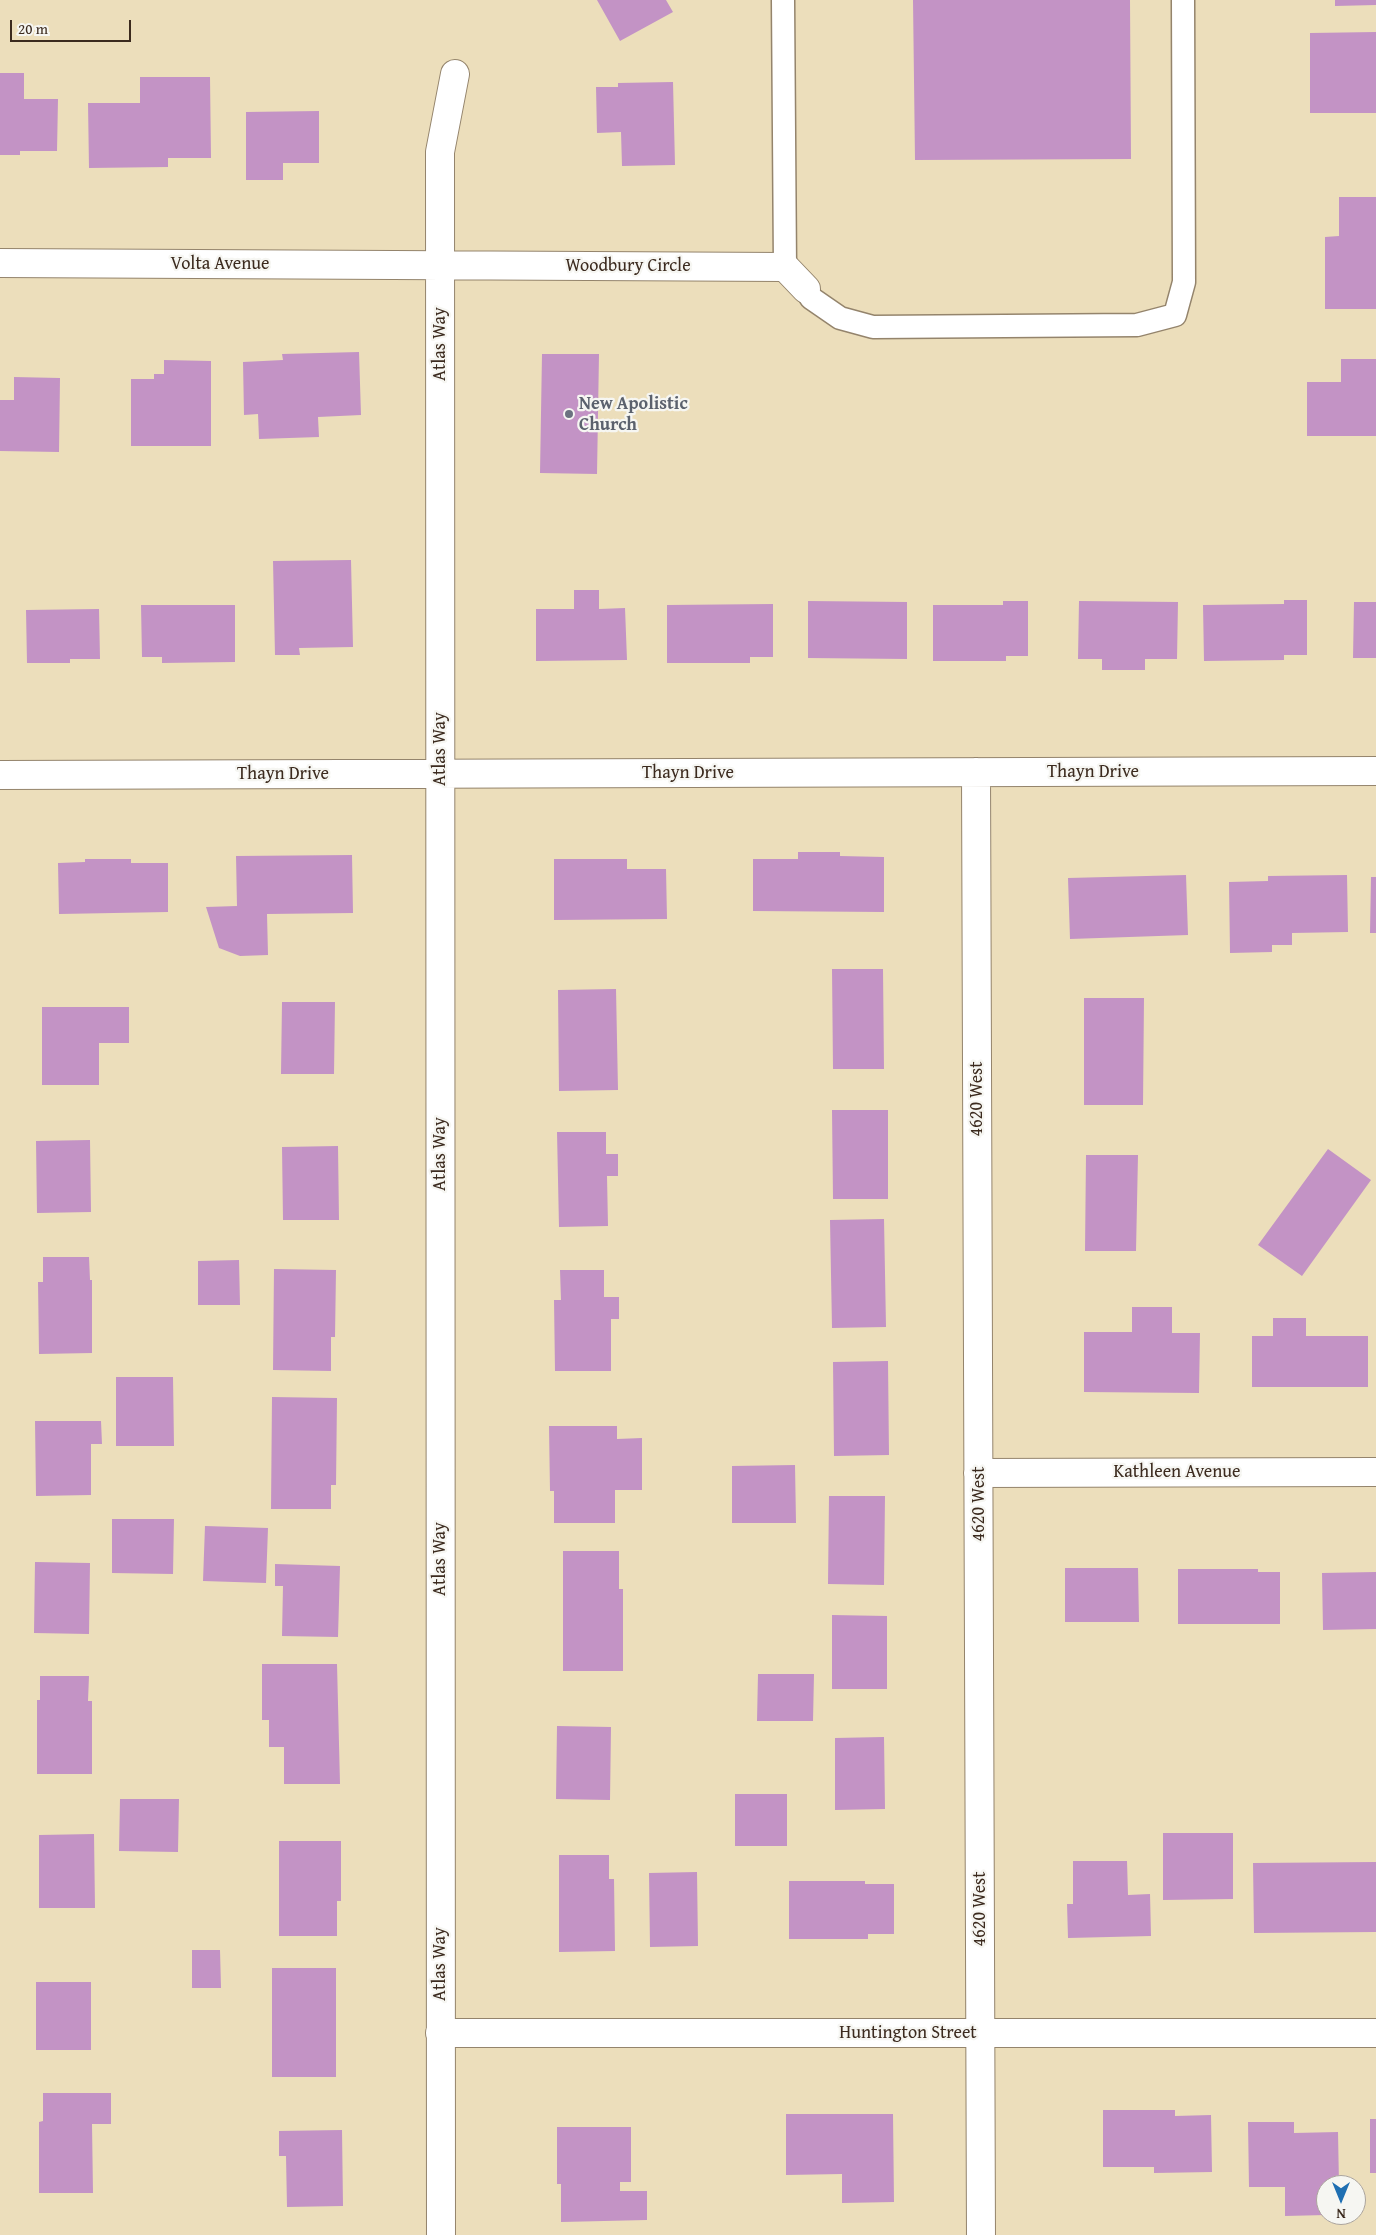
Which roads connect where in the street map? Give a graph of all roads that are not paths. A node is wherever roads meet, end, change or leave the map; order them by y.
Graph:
1 (783, 0) edge
2 (1183, 0) edge
3 (455, 74) dead end
4 (0, 263) edge
5 (440, 266) junction
6 (785, 267) junction
7 (806, 289) joint
8 (1376, 771) edge
9 (976, 772) junction
10 (440, 774) junction
11 (0, 775) edge
12 (1376, 1472) edge
13 (978, 1473) junction
14 (440, 2033) junction
15 (980, 2033) junction
16 (1376, 2033) edge
17 (441, 2235) edge
18 (981, 2235) edge

1 - 6 lane
2 - 7 lane
3 - 5 street, Atlas Way
4 - 5 street, Volta Avenue
5 - 6 street, Woodbury Circle
5 - 10 street, Atlas Way
6 - 7 street
8 - 9 street, Thayn Drive
9 - 10 street, Thayn Drive
9 - 13 street, 4620 West
10 - 11 street, Thayn Drive
10 - 14 street, Atlas Way
12 - 13 street, Kathleen Avenue
13 - 15 street, 4620 West
14 - 15 street, Huntington Street
14 - 17 street, Atlas Way
15 - 16 street, Huntington Street
15 - 18 street, 4620 West

